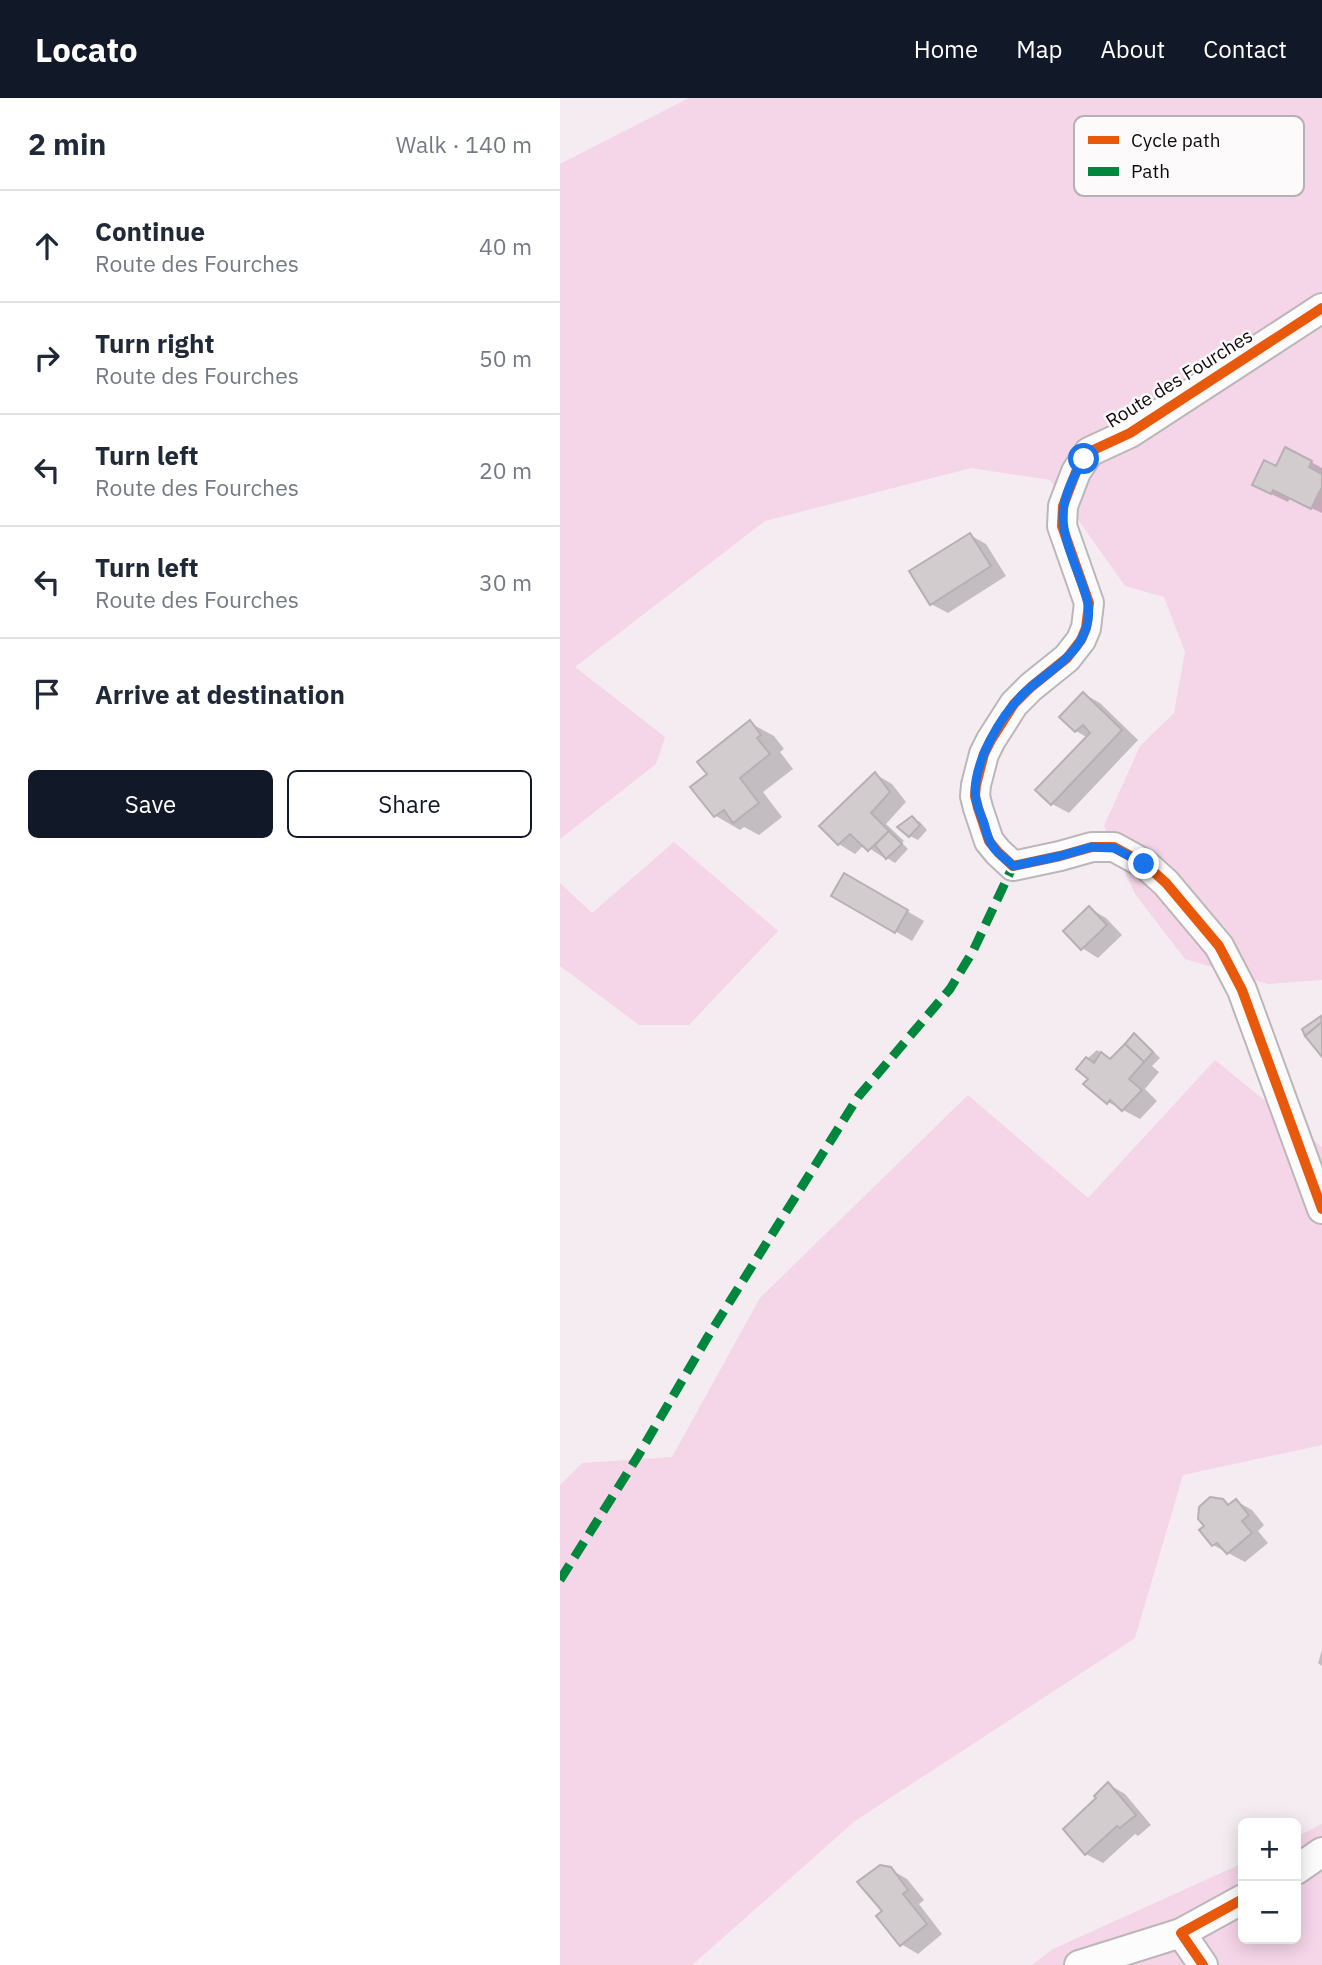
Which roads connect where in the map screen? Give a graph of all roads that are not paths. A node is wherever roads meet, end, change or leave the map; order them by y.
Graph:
1 (1322, 308) edge
2 (1322, 1209) edge
3 (1322, 1852) edge
4 (1301, 1867) edge
5 (1238, 1902) edge
6 (1181, 1933) junction
7 (1079, 1965) edge
8 (1202, 1965) edge

1 - 2 street, Route des Fourches
3 - 4 street
5 - 6 street
6 - 7 street
6 - 8 street

